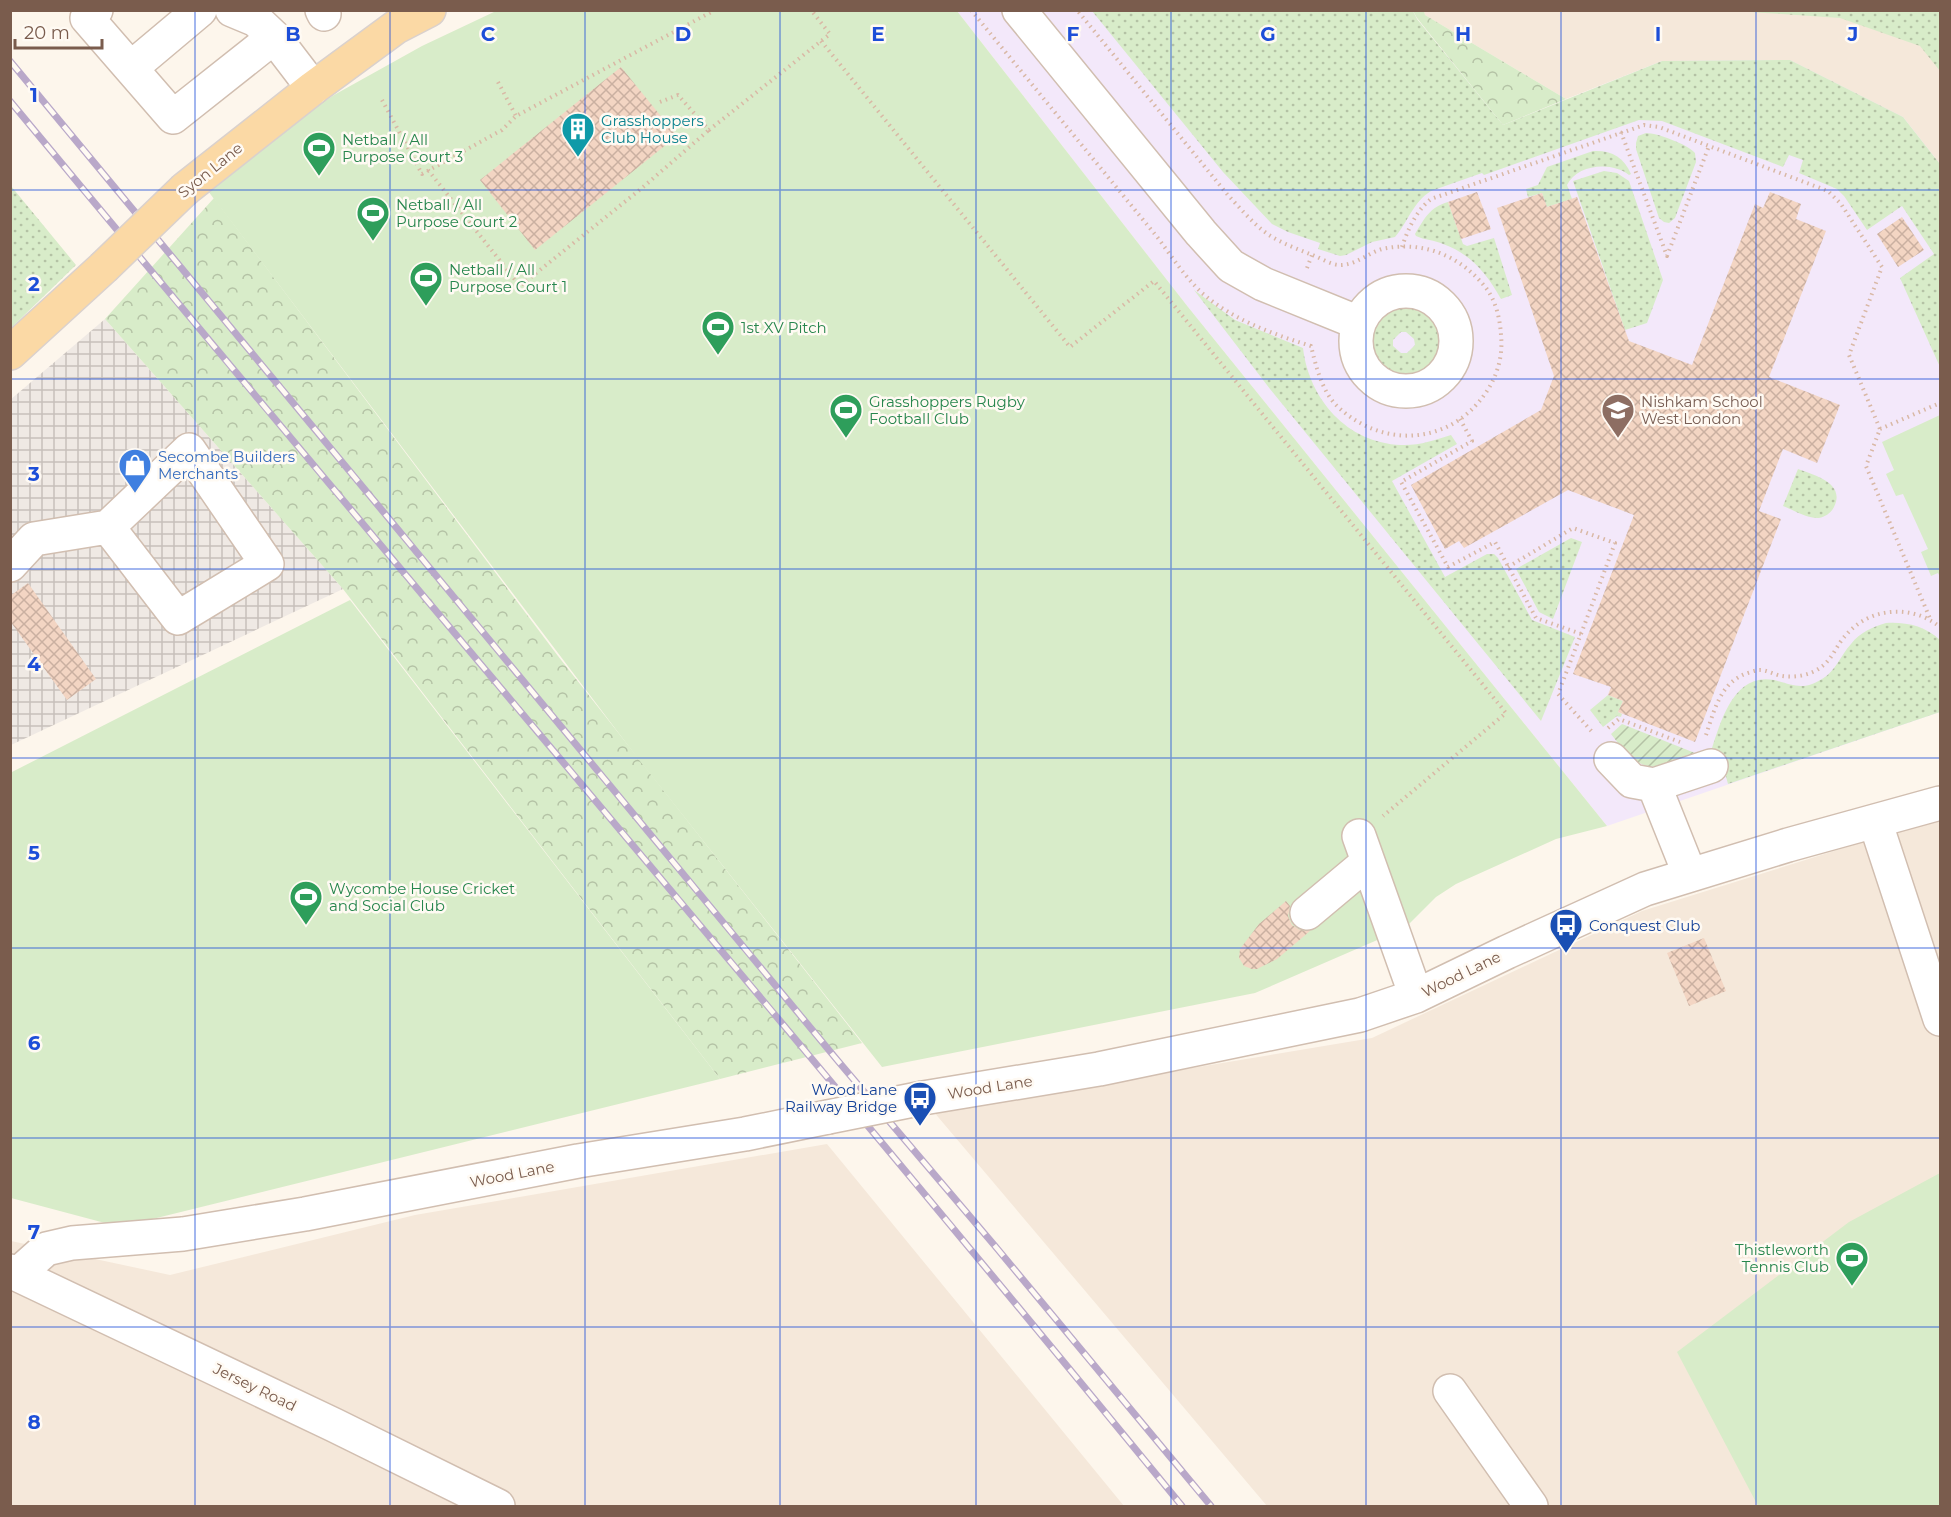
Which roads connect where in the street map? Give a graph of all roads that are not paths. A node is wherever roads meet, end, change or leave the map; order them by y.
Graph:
1 (96, 10) edge
2 (200, 10) edge
3 (429, 10) edge
4 (1019, 10) edge
5 (255, 20) edge
6 (131, 68) junction
7 (313, 88) junction
8 (1359, 322) dead end
9 (10, 353) edge
10 (108, 527) junction
11 (10, 565) edge
12 (1604, 743) road end
13 (1702, 752) road end
14 (1654, 785) junction
15 (1941, 803) edge
16 (1875, 821) junction
17 (1690, 875) junction
18 (1307, 913) dead end
19 (1416, 996) junction
20 (1941, 1019) edge
21 (14, 1273) edge
22 (1450, 1392) dead end
23 (498, 1506) edge
24 (1531, 1506) edge

1 - 6 street
2 - 6 street
3 - 7 main road, Syon Lane
4 - 8 street
5 - 6 street
5 - 7 street
7 - 9 main road, Syon Lane, bridge
10 - 10 street
10 - 11 street
12 - 14 street
13 - 14 street
14 - 17 street
15 - 16 street, Wood Lane
16 - 17 street, Wood Lane
16 - 20 street
17 - 19 street, Wood Lane
18 - 19 street
19 - 21 street, Wood Lane, bridge
21 - 23 street, Jersey Road
22 - 24 street

